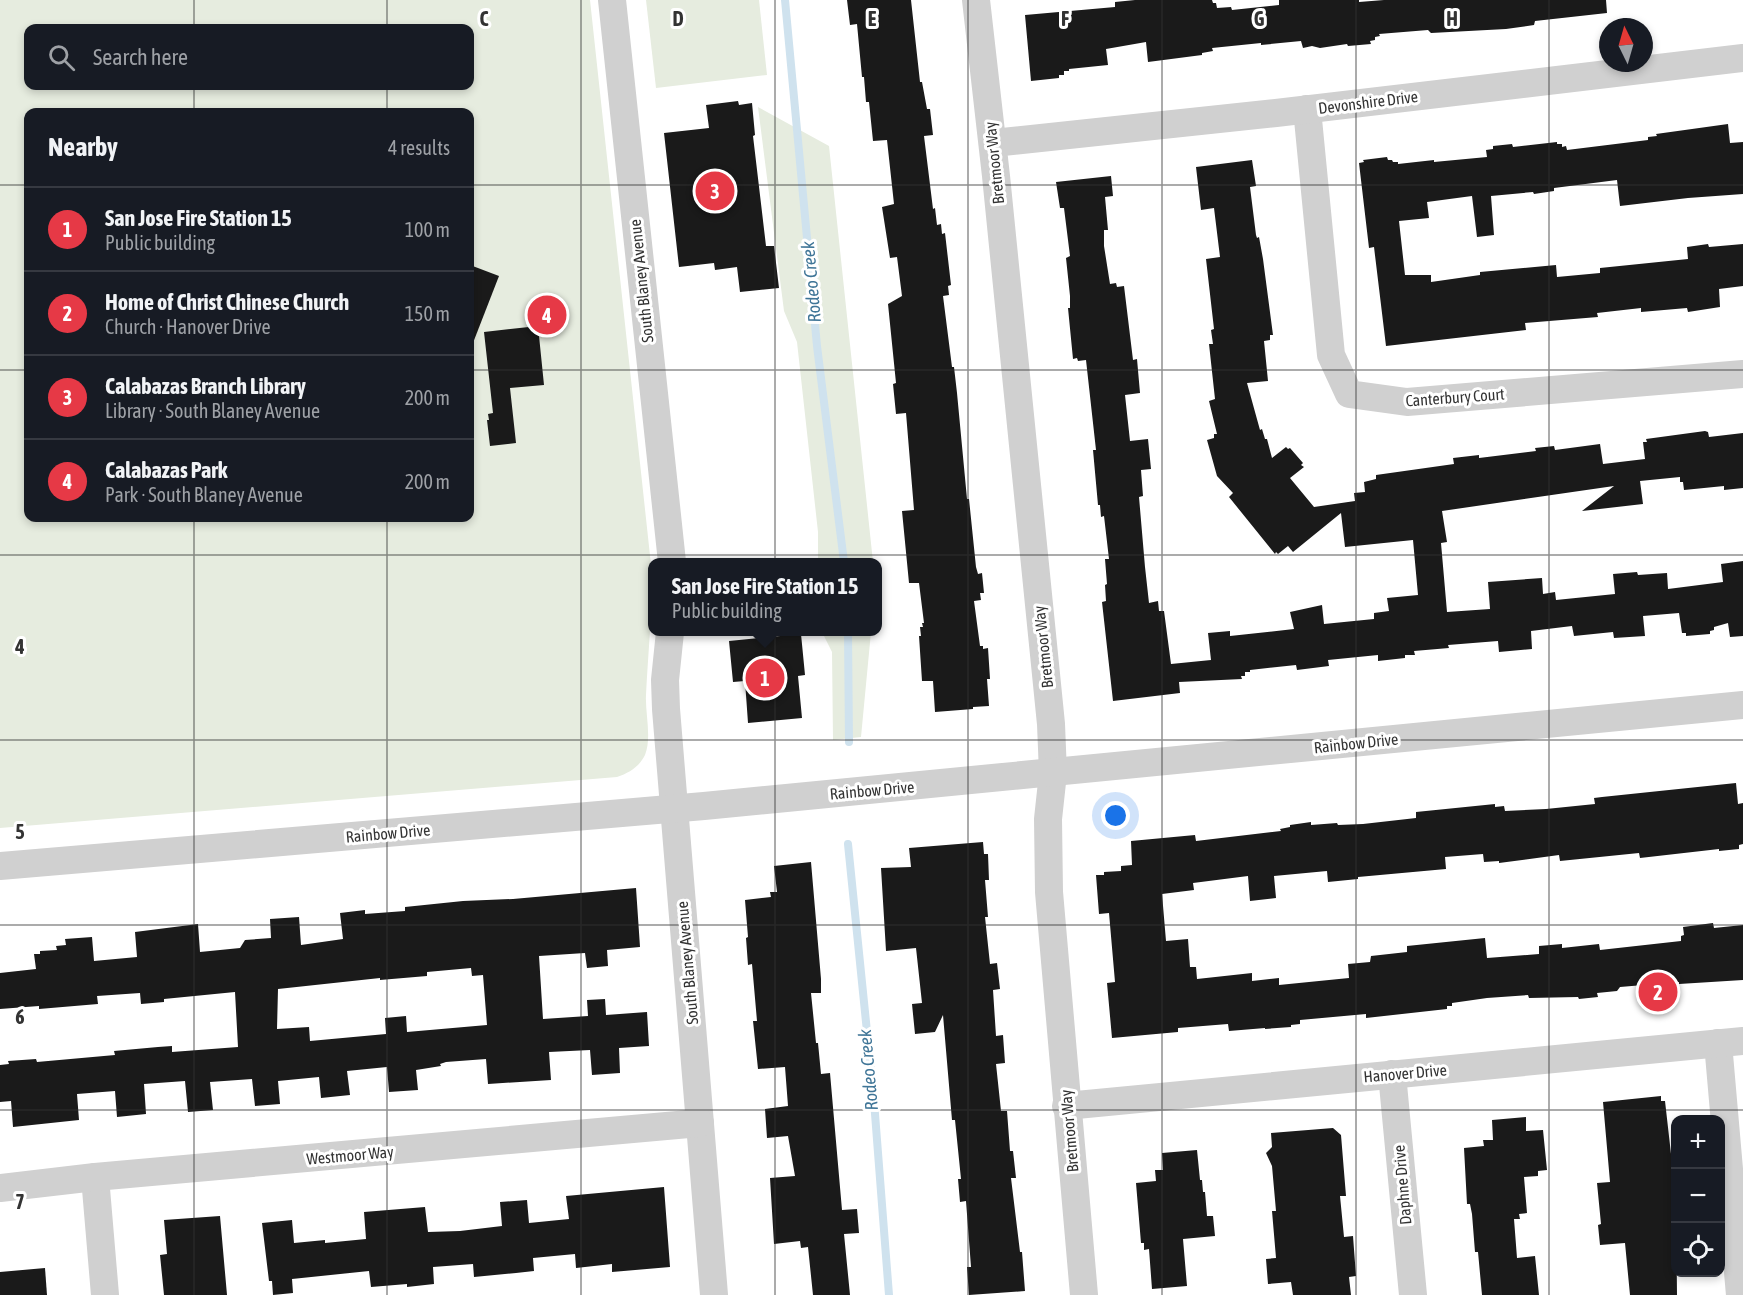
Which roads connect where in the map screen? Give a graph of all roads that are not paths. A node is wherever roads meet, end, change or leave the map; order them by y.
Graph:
1 (612, 0) edge
2 (976, 0) edge
3 (1743, 58) edge
4 (1307, 109) junction
5 (993, 143) junction
6 (1743, 374) edge
7 (672, 558) edge
8 (670, 636) edge
9 (1743, 705) edge
10 (1053, 773) junction
11 (674, 809) junction
12 (0, 866) edge
13 (1730, 1042) edge
14 (1392, 1074) junction
15 (1066, 1106) junction
16 (700, 1124) junction
17 (95, 1177) junction
18 (0, 1188) edge
19 (105, 1295) edge
20 (714, 1295) edge
21 (1084, 1295) edge
22 (1413, 1295) edge
23 (1740, 1295) edge

1 - 7 street, South Blaney Avenue
2 - 5 street, Bretmoor Way
3 - 4 street, Devonshire Drive
4 - 5 street, Devonshire Drive
4 - 6 street, Canterbury Court
5 - 10 street, Bretmoor Way
8 - 11 street, South Blaney Avenue
9 - 10 street, Rainbow Drive
10 - 11 street, Rainbow Drive
10 - 15 street, Bretmoor Way
11 - 12 street, Rainbow Drive
11 - 16 street, South Blaney Avenue
13 - 14 street, Hanover Drive
13 - 23 street
14 - 15 street, Hanover Drive
14 - 22 street, Daphne Drive
15 - 21 street, Bretmoor Way
16 - 17 street, Westmoor Way
16 - 20 street, South Blaney Avenue
17 - 18 street, Westmoor Way
17 - 19 street

